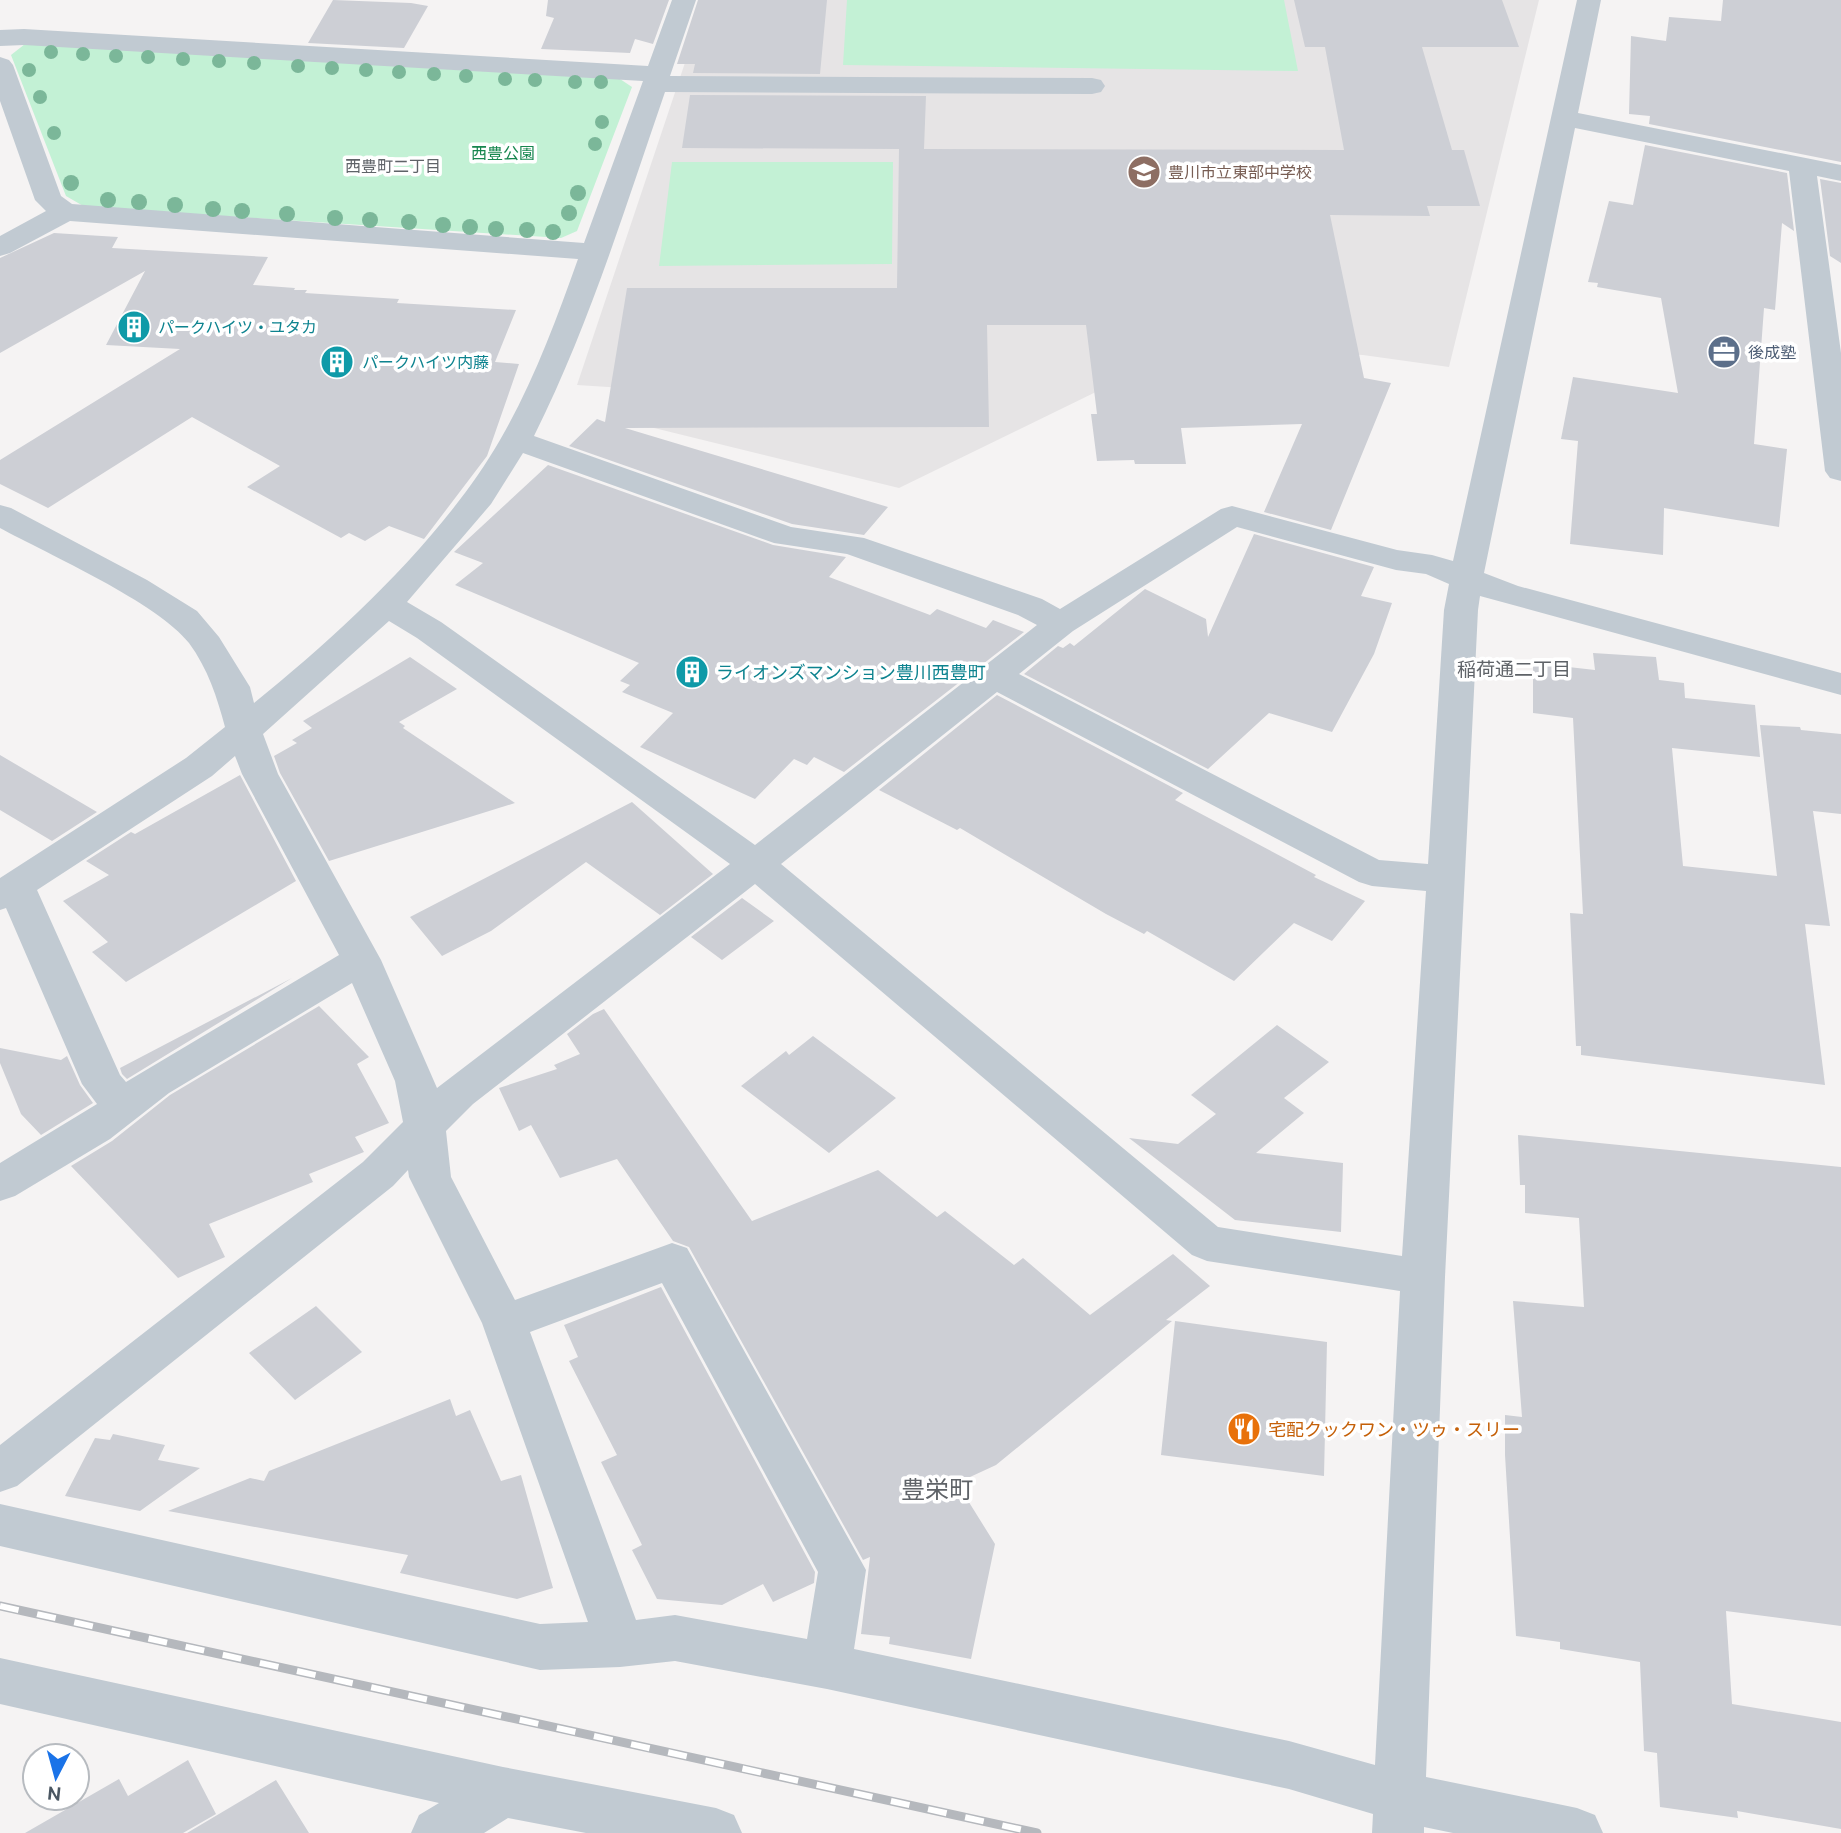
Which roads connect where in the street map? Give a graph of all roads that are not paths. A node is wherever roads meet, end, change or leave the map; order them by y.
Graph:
1 (684, 0) edge
2 (1589, 0) edge
3 (0, 38) edge
4 (0, 65) edge
5 (657, 79) junction
6 (1092, 86) dead end
7 (1563, 118) junction
8 (1802, 165) junction
9 (1841, 173) edge
10 (65, 212) junction
11 (0, 247) edge
12 (595, 252) junction
13 (1828, 274) edge
14 (1836, 393) edge
15 (516, 440) junction
16 (1841, 471) edge
17 (0, 515) edge
18 (1466, 578) junction
19 (386, 605) junction
20 (1061, 623) junction
21 (995, 676) junction
22 (1841, 684) edge
23 (244, 731) junction
24 (756, 864) junction
25 (1445, 879) junction
26 (8, 891) edge
27 (361, 960) junction
28 (124, 1107) junction
29 (425, 1128) junction
30 (0, 1184) edge
31 (1423, 1278) junction
32 (504, 1323) junction
33 (0, 1472) edge
34 (0, 1525) edge
35 (620, 1644) junction
36 (827, 1666) junction
37 (0, 1681) edge
38 (503, 1792) junction
39 (1399, 1815) edge
40 (437, 1833) edge
41 (716, 1833) edge
42 (1577, 1833) edge

1 - 5 street
2 - 7 street
3 - 5 street
4 - 10 street
5 - 6 street
5 - 12 street
7 - 8 street
7 - 18 street
8 - 9 street
8 - 13 street
10 - 11 street
10 - 12 street
12 - 15 street
13 - 14 street
14 - 16 street
15 - 19 street
15 - 20 street
17 - 23 street
18 - 20 street
18 - 22 street
18 - 25 street
19 - 23 street
19 - 24 street
20 - 21 street
21 - 24 street
21 - 25 street
23 - 26 street
23 - 27 street
24 - 29 street
24 - 31 street
25 - 31 street
26 - 28 street
27 - 28 street
27 - 29 street
28 - 30 street
29 - 32 street
29 - 33 street
31 - 39 street
32 - 35 street
32 - 36 street
34 - 35 street
35 - 36 street
36 - 39 street
37 - 38 street
38 - 40 street
38 - 41 street
39 - 42 street

